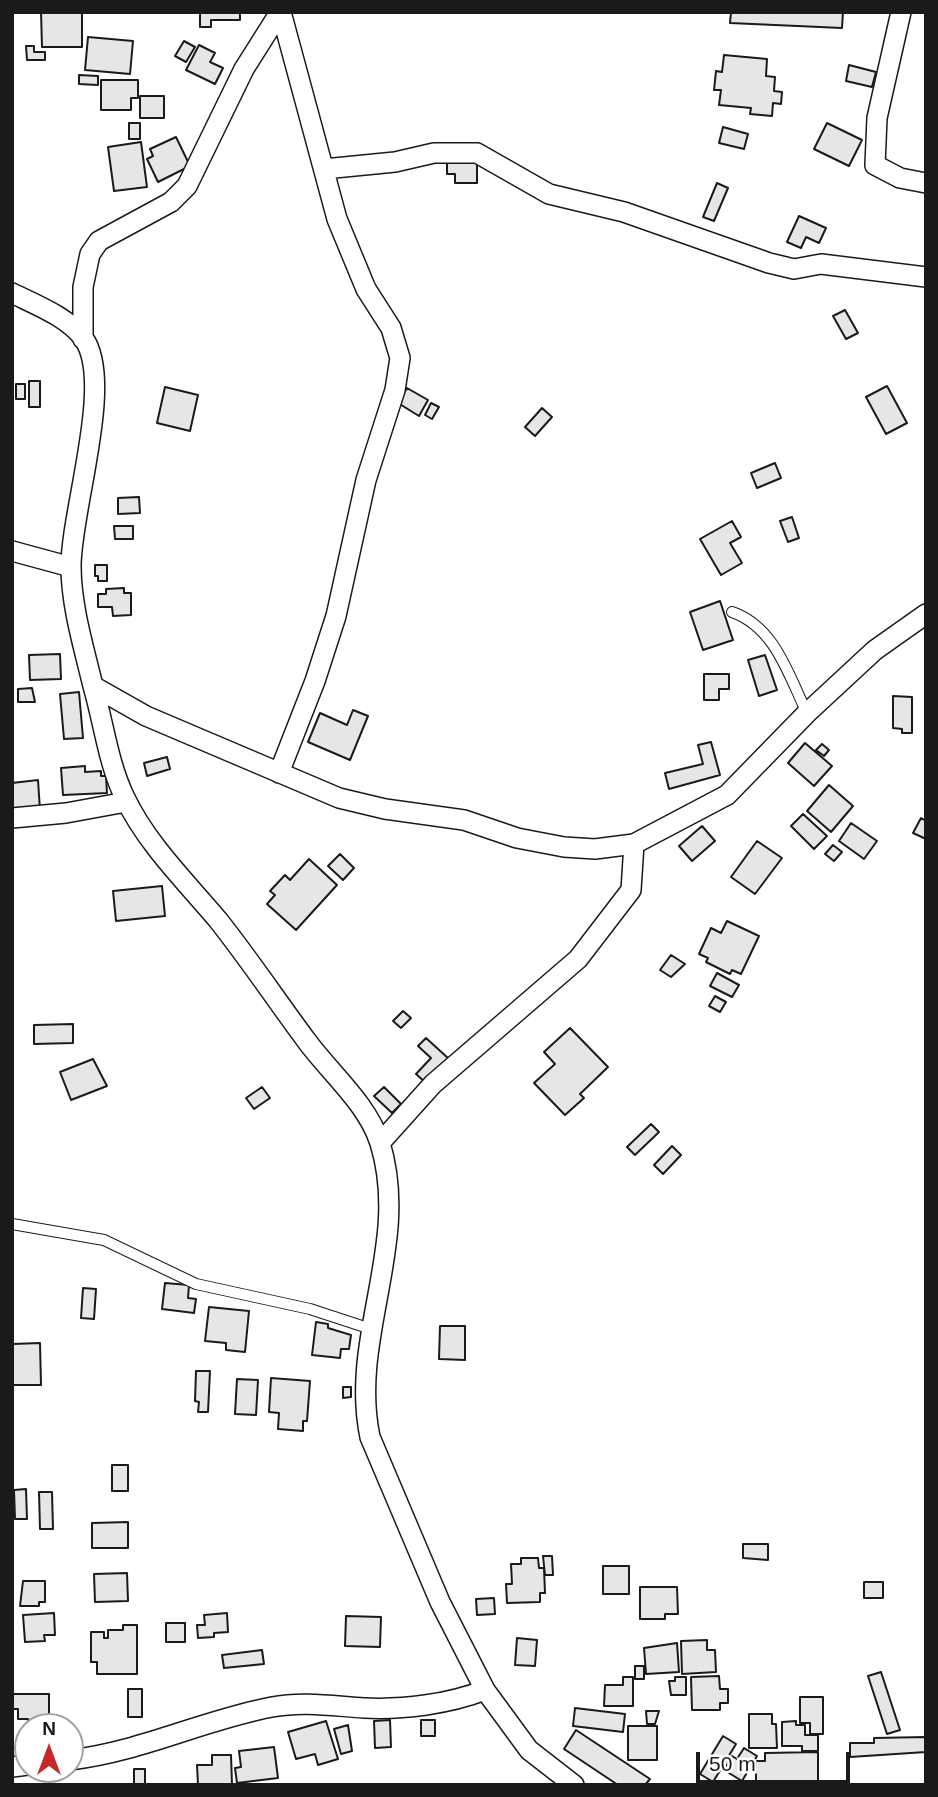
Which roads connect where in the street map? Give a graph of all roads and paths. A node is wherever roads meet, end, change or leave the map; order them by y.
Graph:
1 (280, 12) edge
2 (901, 12) edge
3 (324, 169) junction
4 (926, 183) edge
5 (926, 277) edge
6 (12, 293) edge
7 (83, 339) junction
8 (12, 551) edge
9 (71, 568) junction
10 (732, 612) dead end
11 (926, 614) edge
12 (93, 687) junction
13 (807, 713) junction
14 (279, 773) junction
15 (126, 802) junction
16 (12, 818) edge
17 (634, 844) junction
18 (380, 1143) junction
19 (12, 1224) edge
20 (371, 1329) junction
21 (485, 1690) junction
22 (84, 1757) edge
23 (557, 1779) edge
24 (574, 1785) edge

1 - 3 street
1 - 7 street
2 - 4 street
3 - 5 street
3 - 14 street
6 - 7 street
7 - 9 street
8 - 9 street
9 - 12 street
10 - 13 lane
11 - 13 street
12 - 14 street
12 - 15 street
13 - 17 street
14 - 17 street
15 - 16 street
15 - 18 street
17 - 18 street
18 - 20 street
19 - 20 lane
20 - 21 street
21 - 22 street
21 - 23 street
23 - 24 street

